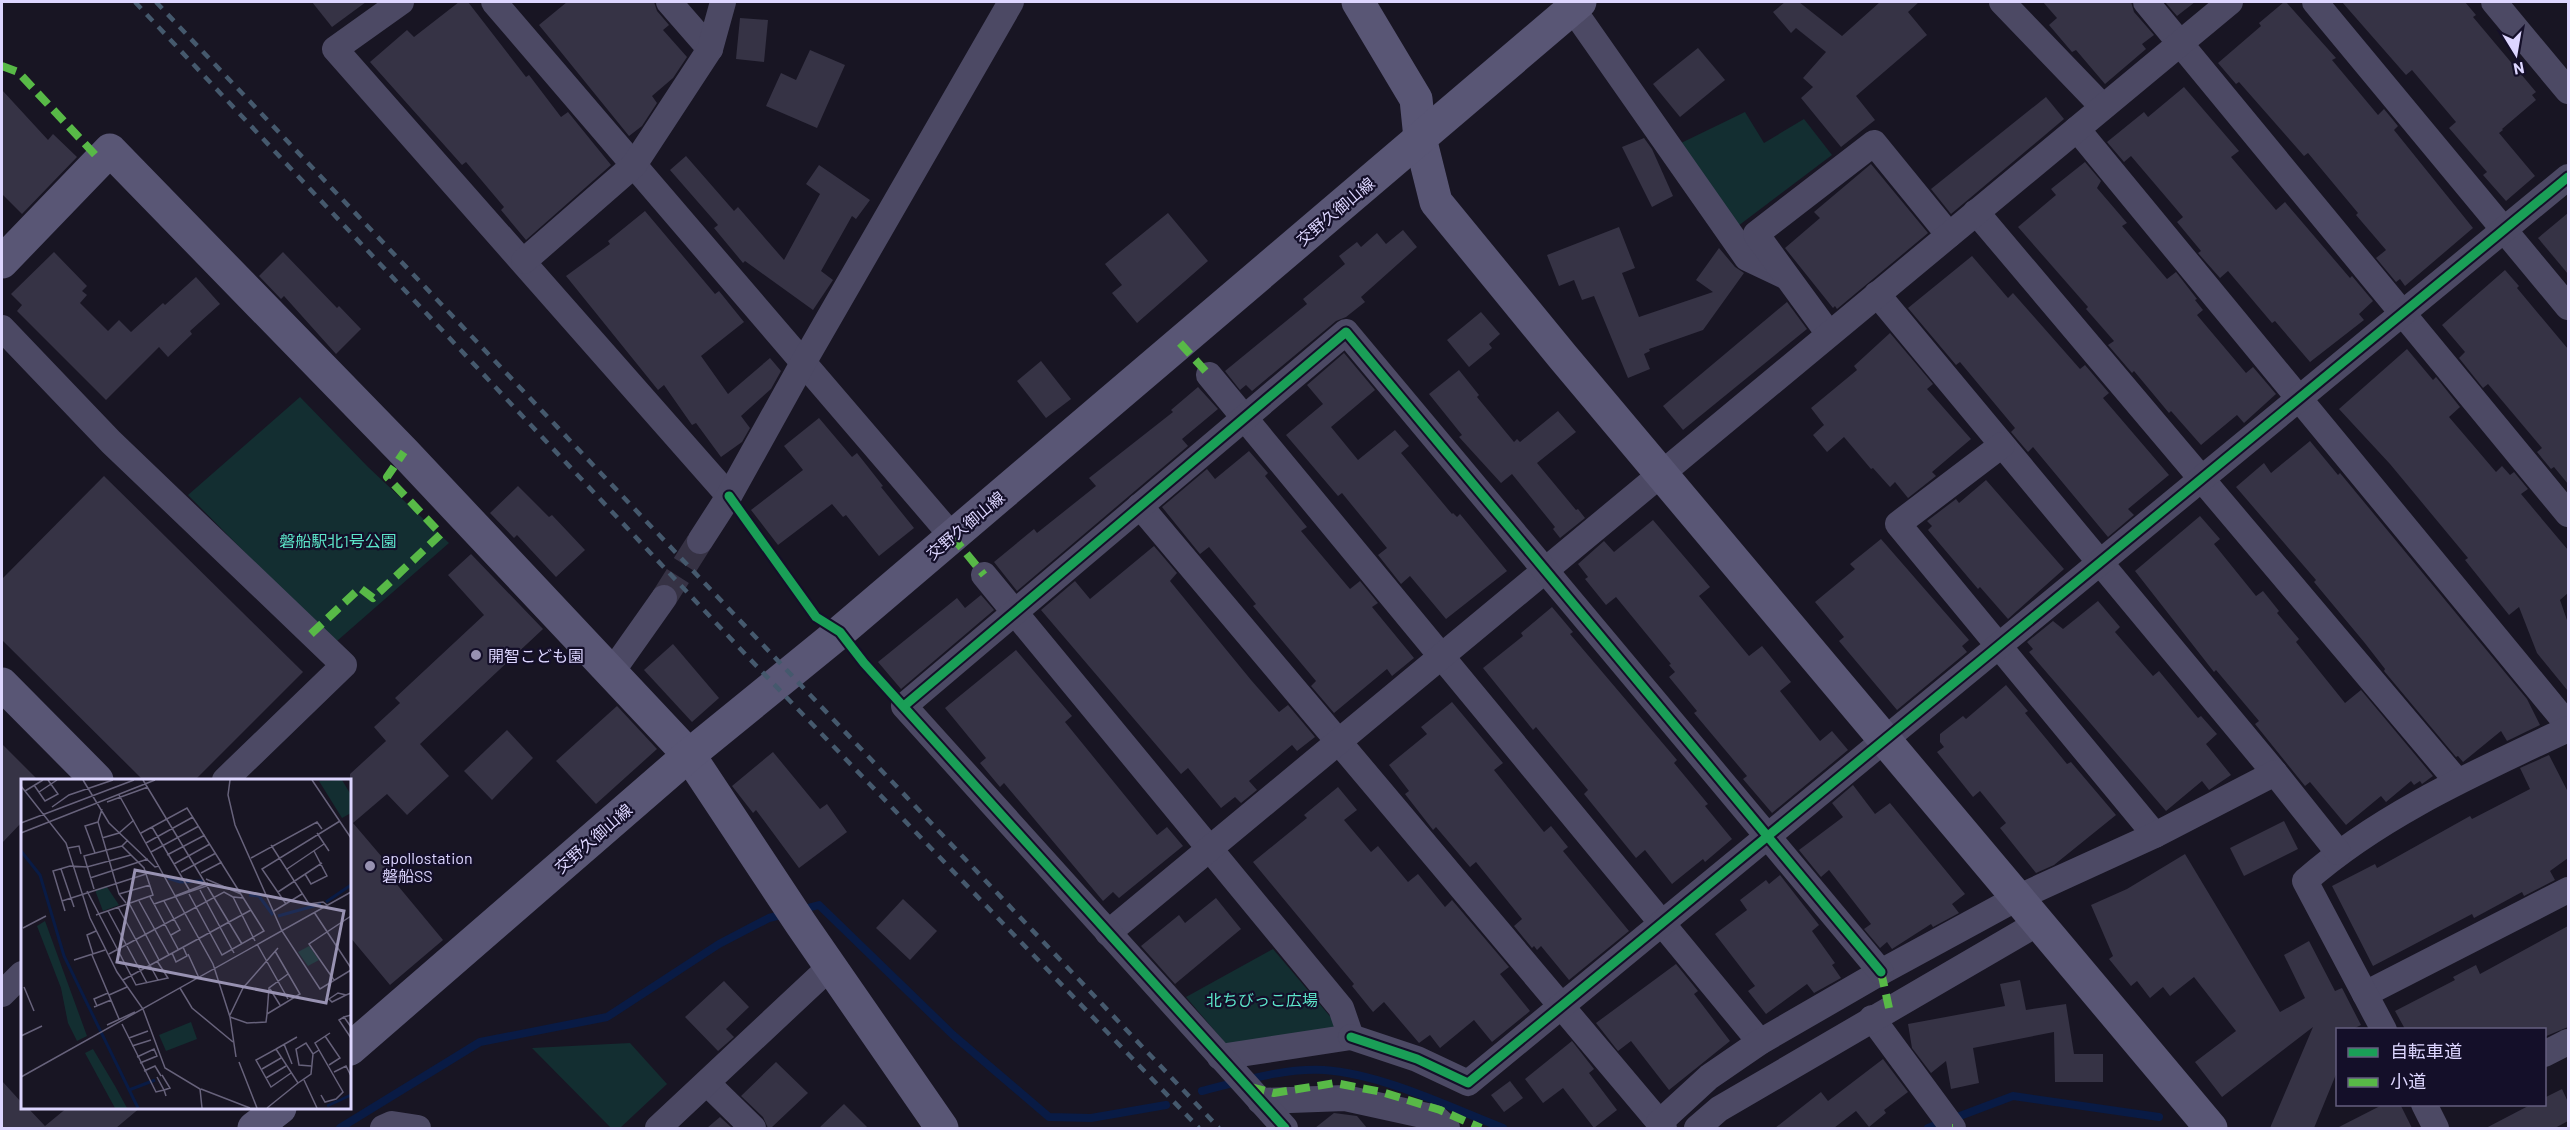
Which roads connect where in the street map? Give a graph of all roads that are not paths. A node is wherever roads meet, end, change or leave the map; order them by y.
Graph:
1 (401, 2) edge
2 (494, 2) edge
3 (669, 2) edge
4 (723, 2) edge
5 (1011, 2) edge
6 (1358, 2) edge
7 (2002, 2) edge
8 (2146, 2) edge
9 (2230, 2) edge
10 (2315, 2) edge
11 (2493, 2) edge
12 (1576, 5) edge
13 (2180, 43) junction
14 (710, 49) junction
15 (2568, 91) edge
16 (2103, 107) junction
17 (2077, 129) junction
18 (1420, 138) junction
19 (634, 165) junction
20 (2568, 177) edge
21 (1976, 212) junction
22 (2504, 230) junction
23 (1949, 235) junction
24 (524, 261) junction
25 (2, 262) edge
26 (1788, 278) junction
27 (1877, 294) junction
28 (2568, 307) edge
29 (2403, 313) junction
30 (2, 328) edge
31 (1829, 334) junction
32 (803, 363) junction
33 (1209, 375) dead end
34 (2299, 399) junction
35 (1244, 418) junction
36 (2002, 445) junction
37 (1661, 474) junction
38 (2201, 479) junction
39 (729, 496) junction
40 (1140, 506) junction
41 (2568, 514) edge
42 (952, 536) junction
43 (700, 541) tunnel mouth
44 (2100, 562) junction
45 (1545, 570) junction
46 (984, 575) dead end
47 (664, 598) tunnel mouth
48 (1014, 612) junction
49 (1998, 646) junction
50 (1441, 656) junction
51 (611, 673) junction
52 (2, 684) edge
53 (2568, 727) edge
54 (1885, 740) junction
55 (1338, 741) junction
56 (689, 755) junction
57 (2275, 773) junction
58 (96, 779) edge
59 (226, 779) edge
60 (2457, 782) junction
61 (2156, 835) junction
62 (1767, 836) junction
63 (1209, 848) junction
64 (2338, 852) junction
65 (2568, 890) edge
66 (2017, 898) junction
67 (1662, 923) junction
68 (2038, 923) junction
69 (1108, 933) junction
70 (830, 967) junction
71 (1881, 972) junction
72 (2365, 994) junction
73 (1561, 1006) junction
74 (1872, 1018) junction
75 (2383, 1028) edge
76 (1351, 1037) junction
77 (1760, 1042) junction
78 (2568, 1042) edge
79 (351, 1045) edge
80 (2546, 1053) edge
81 (1220, 1057) junction
82 (707, 1083) junction
83 (1260, 1101) junction
84 (278, 1109) edge
85 (1661, 1126) edge
86 (254, 1128) edge
87 (383, 1128) edge
88 (418, 1128) edge
89 (658, 1128) edge
90 (753, 1128) edge
91 (942, 1128) edge
92 (1285, 1128) edge
93 (1447, 1128) edge
94 (1697, 1128) edge
95 (1953, 1128) edge
96 (2211, 1128) edge

1 - 24 street
2 - 19 street
3 - 14 street
4 - 14 street
5 - 32 street
6 - 18 street
7 - 16 street
8 - 13 street
9 - 13 street
10 - 22 street
11 - 15 street
12 - 18 street, 交野久御山線
12 - 26 street
13 - 16 street
13 - 29 street
14 - 19 street
16 - 17 street
17 - 21 street
17 - 34 street
18 - 37 street
18 - 42 street, 交野久御山線
19 - 24 street
19 - 32 street
20 - 22 street
21 - 23 street
21 - 38 street
22 - 28 street
22 - 29 street
23 - 26 street
23 - 27 street
24 - 39 street
25 - 51 street
26 - 31 street
27 - 31 street
27 - 36 street
29 - 34 street
29 - 41 street
30 - 59 street
31 - 37 street
32 - 39 street
32 - 42 street
33 - 35 street
34 - 38 street
34 - 53 street
35 - 40 street
35 - 45 street
35 - 50 street
36 - 44 street
36 - 49 street
37 - 45 street
37 - 54 street
38 - 44 street
38 - 60 street
39 - 43 street
40 - 48 street
40 - 55 street
42 - 56 street, 交野久御山線
44 - 49 street
44 - 57 street
45 - 50 street
45 - 62 street
46 - 48 street
47 - 51 street
48 - 63 street
48 - 69 street
49 - 54 street
49 - 61 street
50 - 55 street
50 - 67 street
51 - 56 street
52 - 58 street
53 - 60 street
54 - 62 street
54 - 66 street
55 - 63 street
55 - 73 street
56 - 70 street
56 - 79 street, 交野久御山線
57 - 61 street
57 - 64 street
60 - 64 street
61 - 66 street
62 - 67 street
62 - 71 street
63 - 69 street
63 - 76 street
64 - 72 street
65 - 72 street
66 - 68 street
66 - 71 street
67 - 73 street
67 - 77 street
68 - 74 street
68 - 96 street
69 - 81 street
70 - 82 street
70 - 91 street
71 - 77 street
72 - 75 street
73 - 76 street
73 - 85 street
74 - 94 street
74 - 95 street
76 - 81 street
77 - 85 street
78 - 80 street
81 - 83 street
82 - 89 street
82 - 90 street
83 - 92 street
83 - 93 street
84 - 86 street
87 - 88 street

